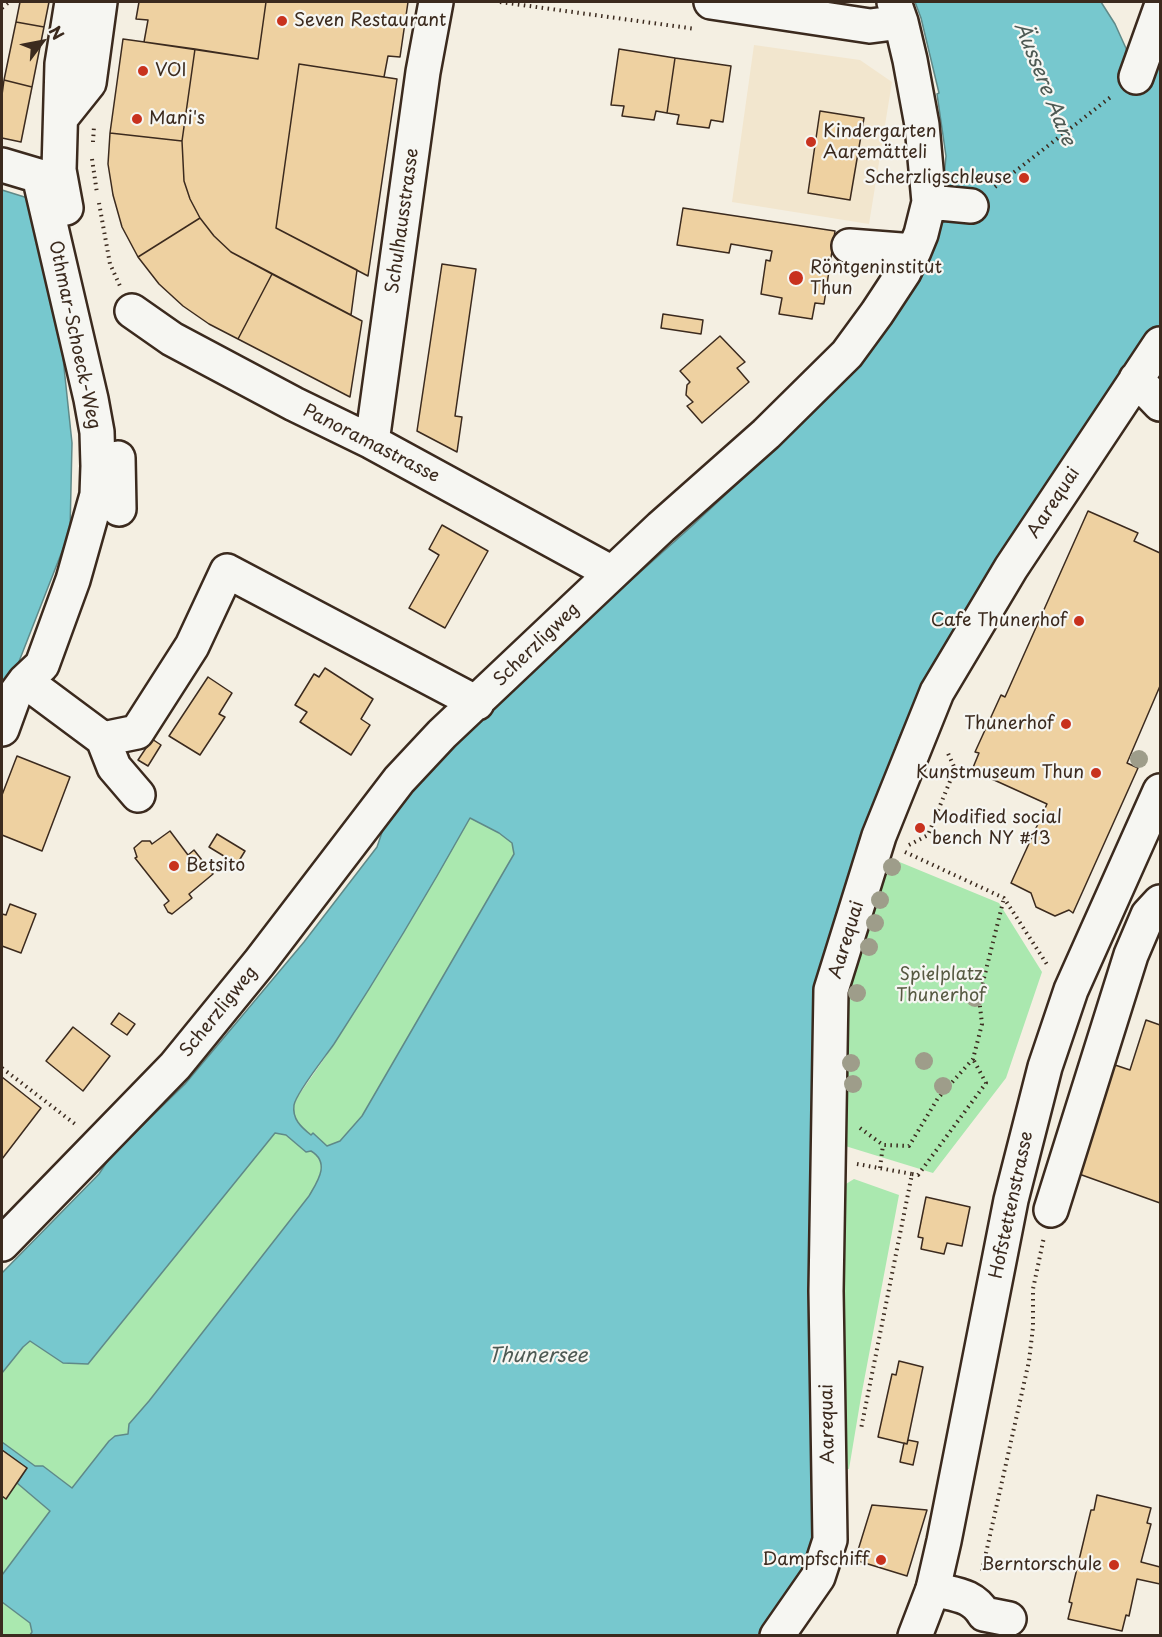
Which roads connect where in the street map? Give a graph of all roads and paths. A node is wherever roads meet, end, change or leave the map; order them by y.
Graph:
1 (9, 2) edge
2 (72, 2) edge
3 (100, 2) edge
4 (436, 2) edge
5 (711, 2) edge
6 (2, 8) edge
7 (897, 12) edge
8 (1159, 17) edge
9 (1136, 77) joint
10 (95, 116) dead end
11 (61, 118) junction
12 (93, 147) dead end
13 (92, 158) dead end
14 (2, 165) edge
15 (49, 173) junction
16 (929, 202) junction
17 (971, 206) joint
18 (849, 246) dead end
19 (914, 251) junction
20 (132, 310) joint
21 (1161, 344) edge
22 (1136, 379) junction
23 (1161, 404) edge
24 (372, 442) junction
25 (119, 509) dead end
26 (612, 573) junction
27 (25, 681) junction
28 (477, 703) junction
29 (2, 729) edge
30 (103, 739) junction
31 (938, 753) dead end
32 (1161, 791) edge
33 (138, 795) dead end
34 (1004, 898) junction
35 (1161, 902) edge
36 (1071, 990) junction
37 (973, 1059) junction
38 (2, 1068) edge
39 (859, 1117) dead end
40 (99, 1143) junction
41 (883, 1145) junction
42 (830, 1159) junction
43 (880, 1168) junction
44 (912, 1174) junction
45 (1051, 1210) joint
46 (2, 1244) edge
47 (861, 1431) dead end
48 (980, 1576) dead end
49 (933, 1589) junction
50 (993, 1623) edge
51 (793, 1625) edge
52 (915, 1635) edge

1 - 6 path
2 - 11 street
3 - 11 street
4 - 24 street, Schulhausstrasse
5 - 7 street
7 - 16 street, Scherzligweg
8 - 9 street
9 - 17 path
10 - 12 path
11 - 15 street
13 - 20 path
14 - 15 street
15 - 25 street
15 - 27 street, Othmar-Schoeck-Weg
16 - 17 street
16 - 19 street, Scherzligweg
18 - 19 street
19 - 26 street, Scherzligweg
20 - 24 street, Panoramastrasse
21 - 22 street, Aarequai
22 - 23 street
22 - 42 street, Aarequai
24 - 26 street, Panoramastrasse
26 - 28 street, Scherzligweg
27 - 29 street, Othmar-Schoeck-Weg
27 - 30 street
28 - 30 street
28 - 40 street, Scherzligweg
30 - 33 street
31 - 34 path
32 - 36 street, Hofstettenstrasse
34 - 36 path
34 - 37 path
35 - 45 street
36 - 49 street, Hofstettenstrasse
37 - 41 path
37 - 44 path
38 - 40 path
39 - 41 path
40 - 46 street, Scherzligweg
41 - 43 path
42 - 43 path
42 - 51 street, Aarequai
43 - 44 path
44 - 47 path
45 - 48 path
49 - 50 street
49 - 52 street, Hofstettenstrasse

